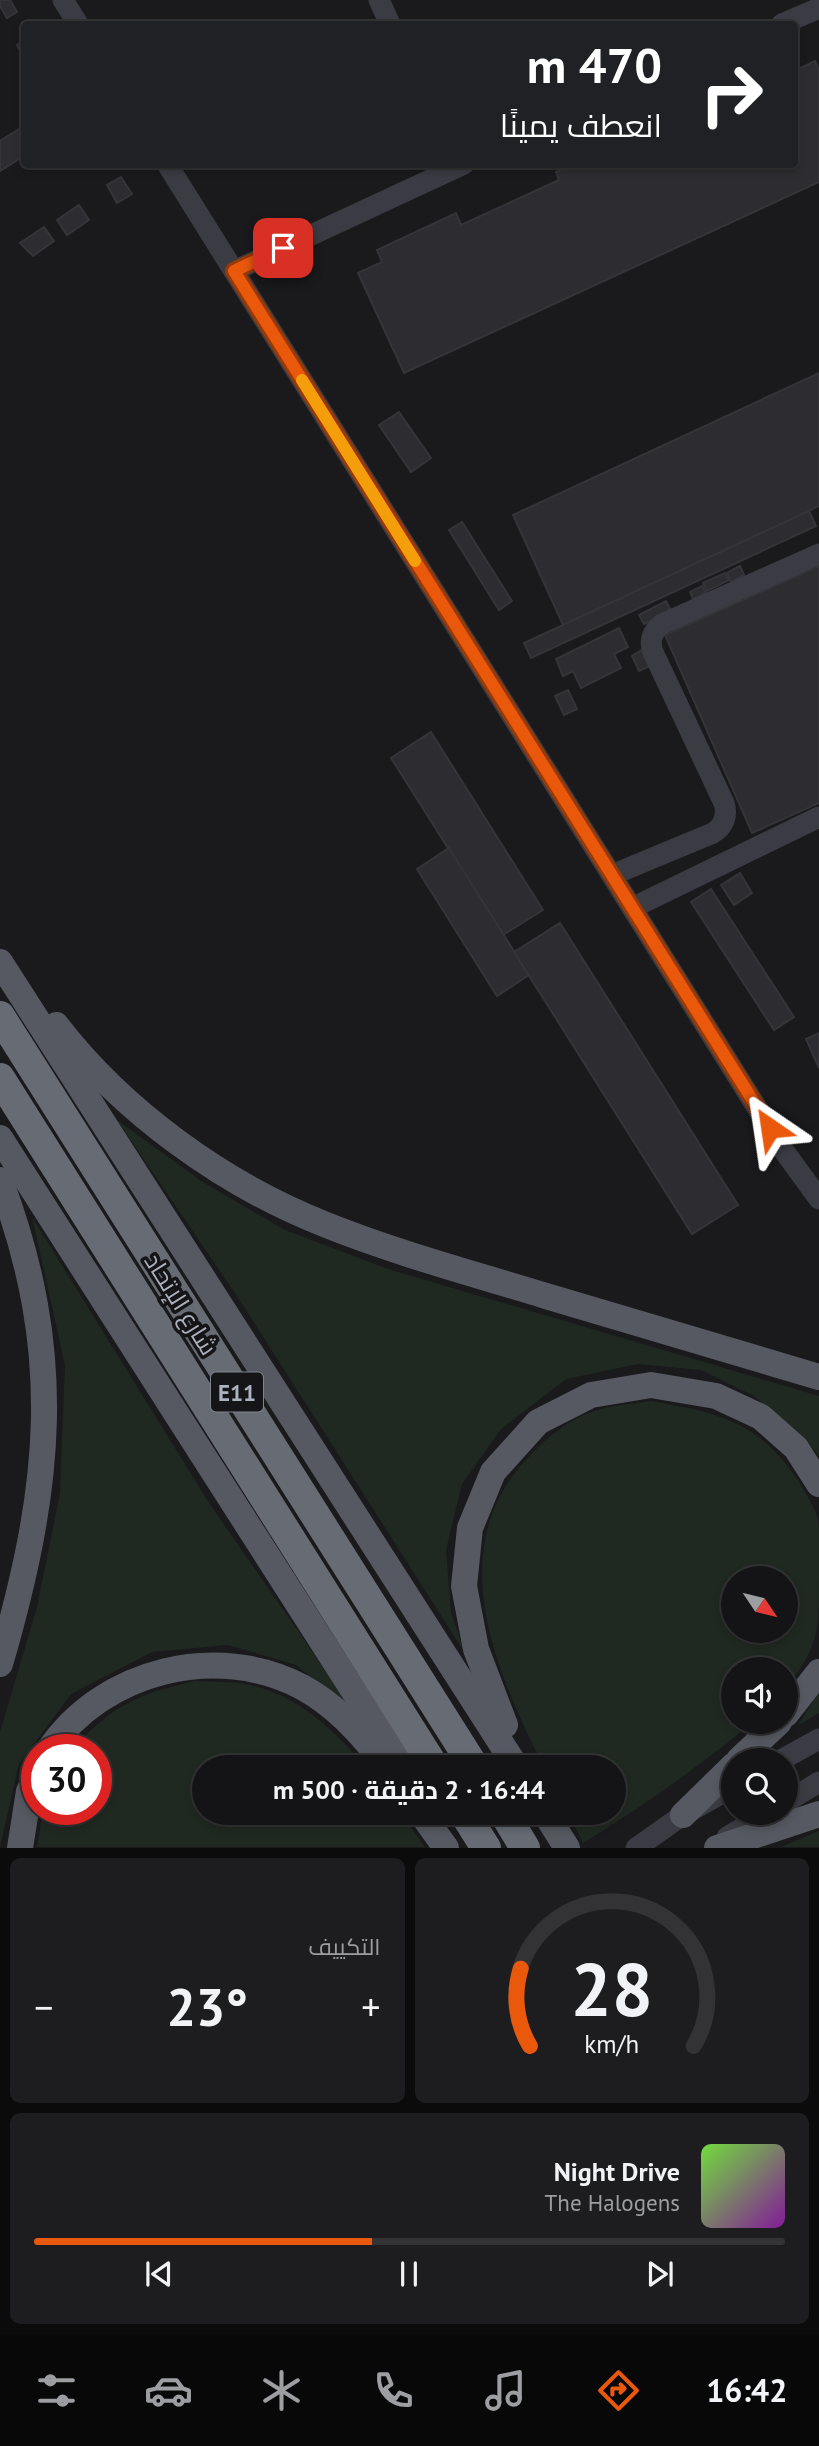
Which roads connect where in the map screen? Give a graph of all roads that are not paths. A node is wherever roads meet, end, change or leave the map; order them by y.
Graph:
1 (63, 0) edge
2 (379, 0) edge
3 (819, 8) edge
4 (76, 21) edge
5 (389, 21) edge
6 (789, 21) edge
7 (170, 168) edge
8 (454, 168) edge
9 (234, 271) junction
10 (819, 554) edge
11 (819, 817) edge
12 (713, 833) junction
13 (723, 864) junction
14 (612, 875) junction
15 (632, 908) junction
16 (0, 946) edge
17 (0, 962) edge
18 (0, 1016) edge
19 (0, 1078) edge
20 (0, 1138) edge
21 (0, 1180) edge
22 (819, 1199) edge
23 (819, 1377) edge
24 (819, 1484) edge
25 (0, 1664) edge
26 (819, 1672) edge
27 (798, 1699) edge
28 (65, 1734) edge
29 (766, 1734) edge
30 (819, 1739) edge
31 (752, 1748) edge
32 (798, 1751) edge
33 (376, 1755) edge
34 (395, 1755) edge
35 (427, 1755) edge
36 (467, 1755) edge
37 (509, 1755) edge
38 (520, 1755) edge
39 (721, 1778) edge
40 (819, 1782) edge
41 (721, 1794) edge
42 (798, 1795) edge
43 (819, 1814) edge
44 (683, 1815) junction
45 (24, 1825) edge
46 (430, 1825) edge
47 (437, 1825) edge
48 (472, 1825) edge
49 (511, 1825) edge
50 (554, 1825) edge
51 (747, 1825) edge
52 (20, 1847) edge
53 (446, 1847) edge
54 (451, 1847) edge
55 (486, 1847) edge
56 (525, 1847) edge
57 (567, 1847) edge
58 (636, 1847) edge
59 (710, 1847) edge
60 (718, 1847) edge

1 - 4 street
2 - 5 street
3 - 6 street
7 - 9 street
8 - 9 street
9 - 14 street
10 - 12 street
11 - 13 street
12 - 13 street
12 - 14 street
13 - 15 street
14 - 15 street
15 - 22 street
16 - 23 main road
17 - 37 main road
18 - 36 highway, شارع الإتحاد / E11
19 - 35 highway, شارع الإتحاد / E11
20 - 34 main road
21 - 25 main road
24 - 38 main road
26 - 27 main road
28 - 33 main road
29 - 31 main road
30 - 32 street
39 - 44 main road
40 - 42 street
41 - 44 street
43 - 60 main road
44 - 58 street
45 - 52 main road
46 - 53 main road
47 - 54 main road
48 - 55 highway
49 - 56 highway
50 - 57 main road
51 - 59 street

